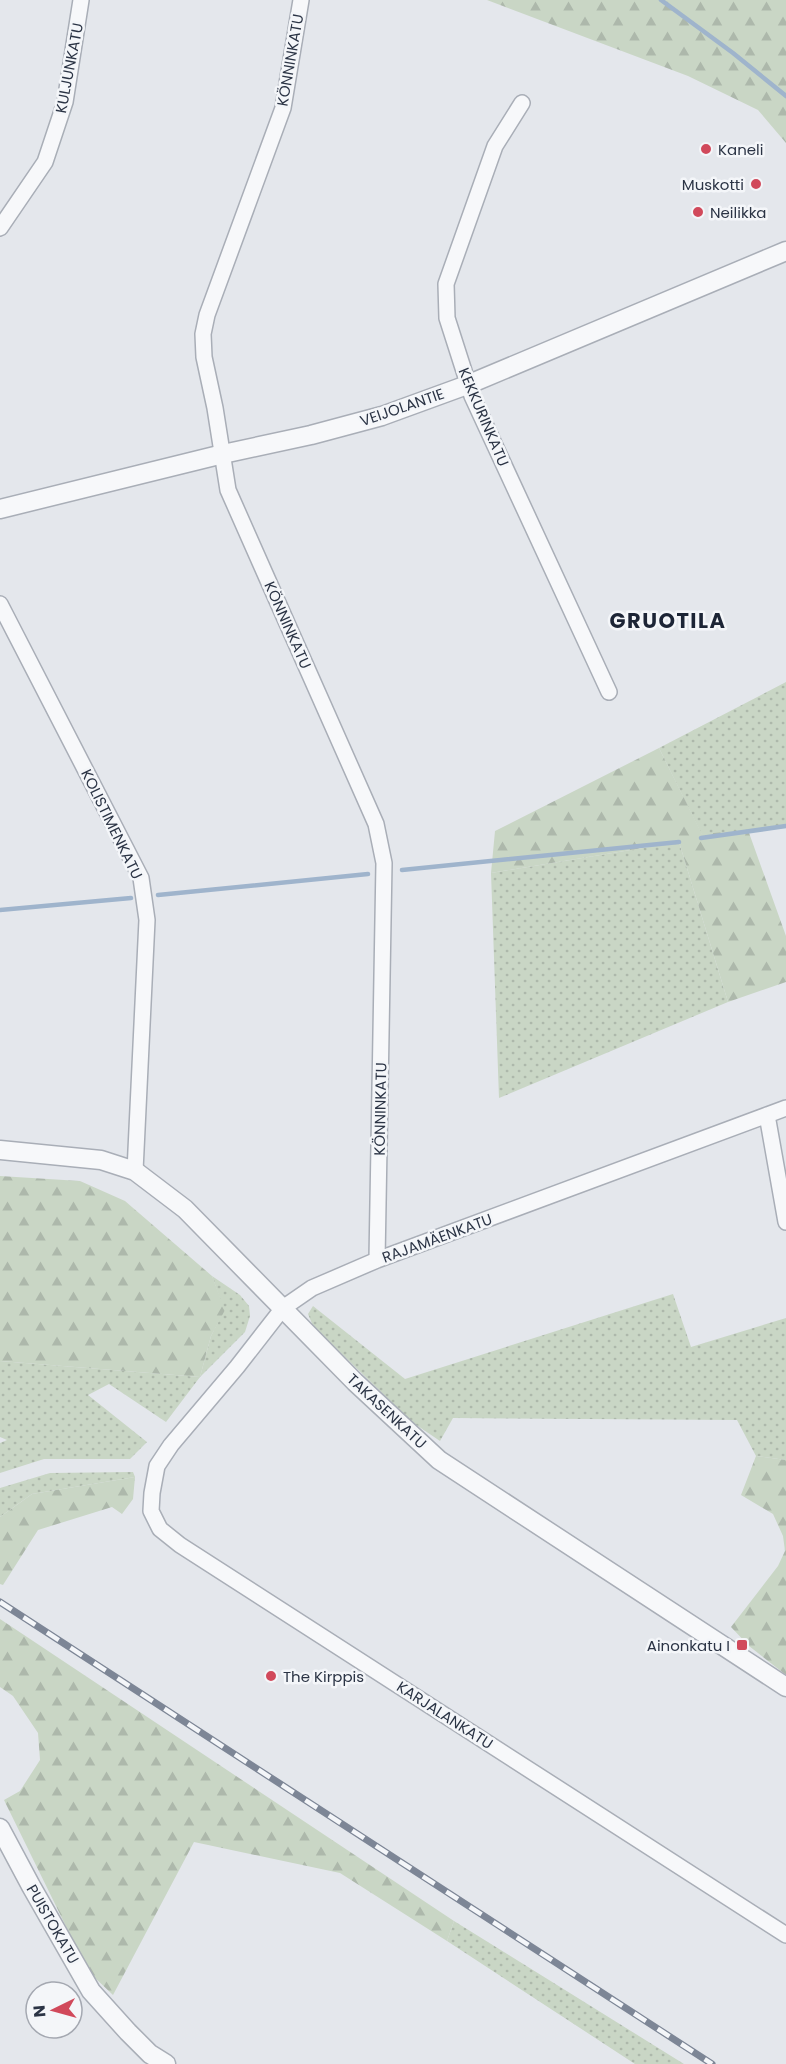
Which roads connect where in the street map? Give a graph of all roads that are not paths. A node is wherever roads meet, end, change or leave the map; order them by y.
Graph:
1 (81, 0) edge
2 (301, 0) edge
3 (522, 103) dead end
4 (0, 228) edge
5 (786, 251) edge
6 (467, 385) junction
7 (223, 454) junction
8 (0, 509) edge
9 (0, 604) edge
10 (609, 692) dead end
11 (786, 1108) edge
12 (766, 1115) junction
13 (0, 1150) edge
14 (135, 1171) junction
15 (786, 1222) edge
16 (377, 1260) junction
17 (283, 1308) junction
18 (157, 1466) joint
19 (786, 1687) edge
20 (0, 1828) edge
21 (786, 1935) edge
22 (166, 2064) edge

1 - 4 street, KULJUNKATU
2 - 7 street, KÖNNINKATU
3 - 6 street, KEKKURINKATU
5 - 6 street, VEIJOLANTIE
6 - 7 street, VEIJOLANTIE
6 - 10 street, KEKKURINKATU
7 - 8 street, VEIJOLANTIE
7 - 16 street, KÖNNINKATU
9 - 14 street, KOLISTIMENKATU
11 - 12 street, RAJAMÄENKATU
12 - 15 street
12 - 16 street, RAJAMÄENKATU
13 - 14 street, TAKASENKATU
14 - 17 street, TAKASENKATU
16 - 17 street, RAJAMÄENKATU
17 - 18 street, RAJAMÄENKATU
17 - 19 street, TAKASENKATU
18 - 21 street, KARJALANKATU
20 - 22 street, PUISTOKATU

